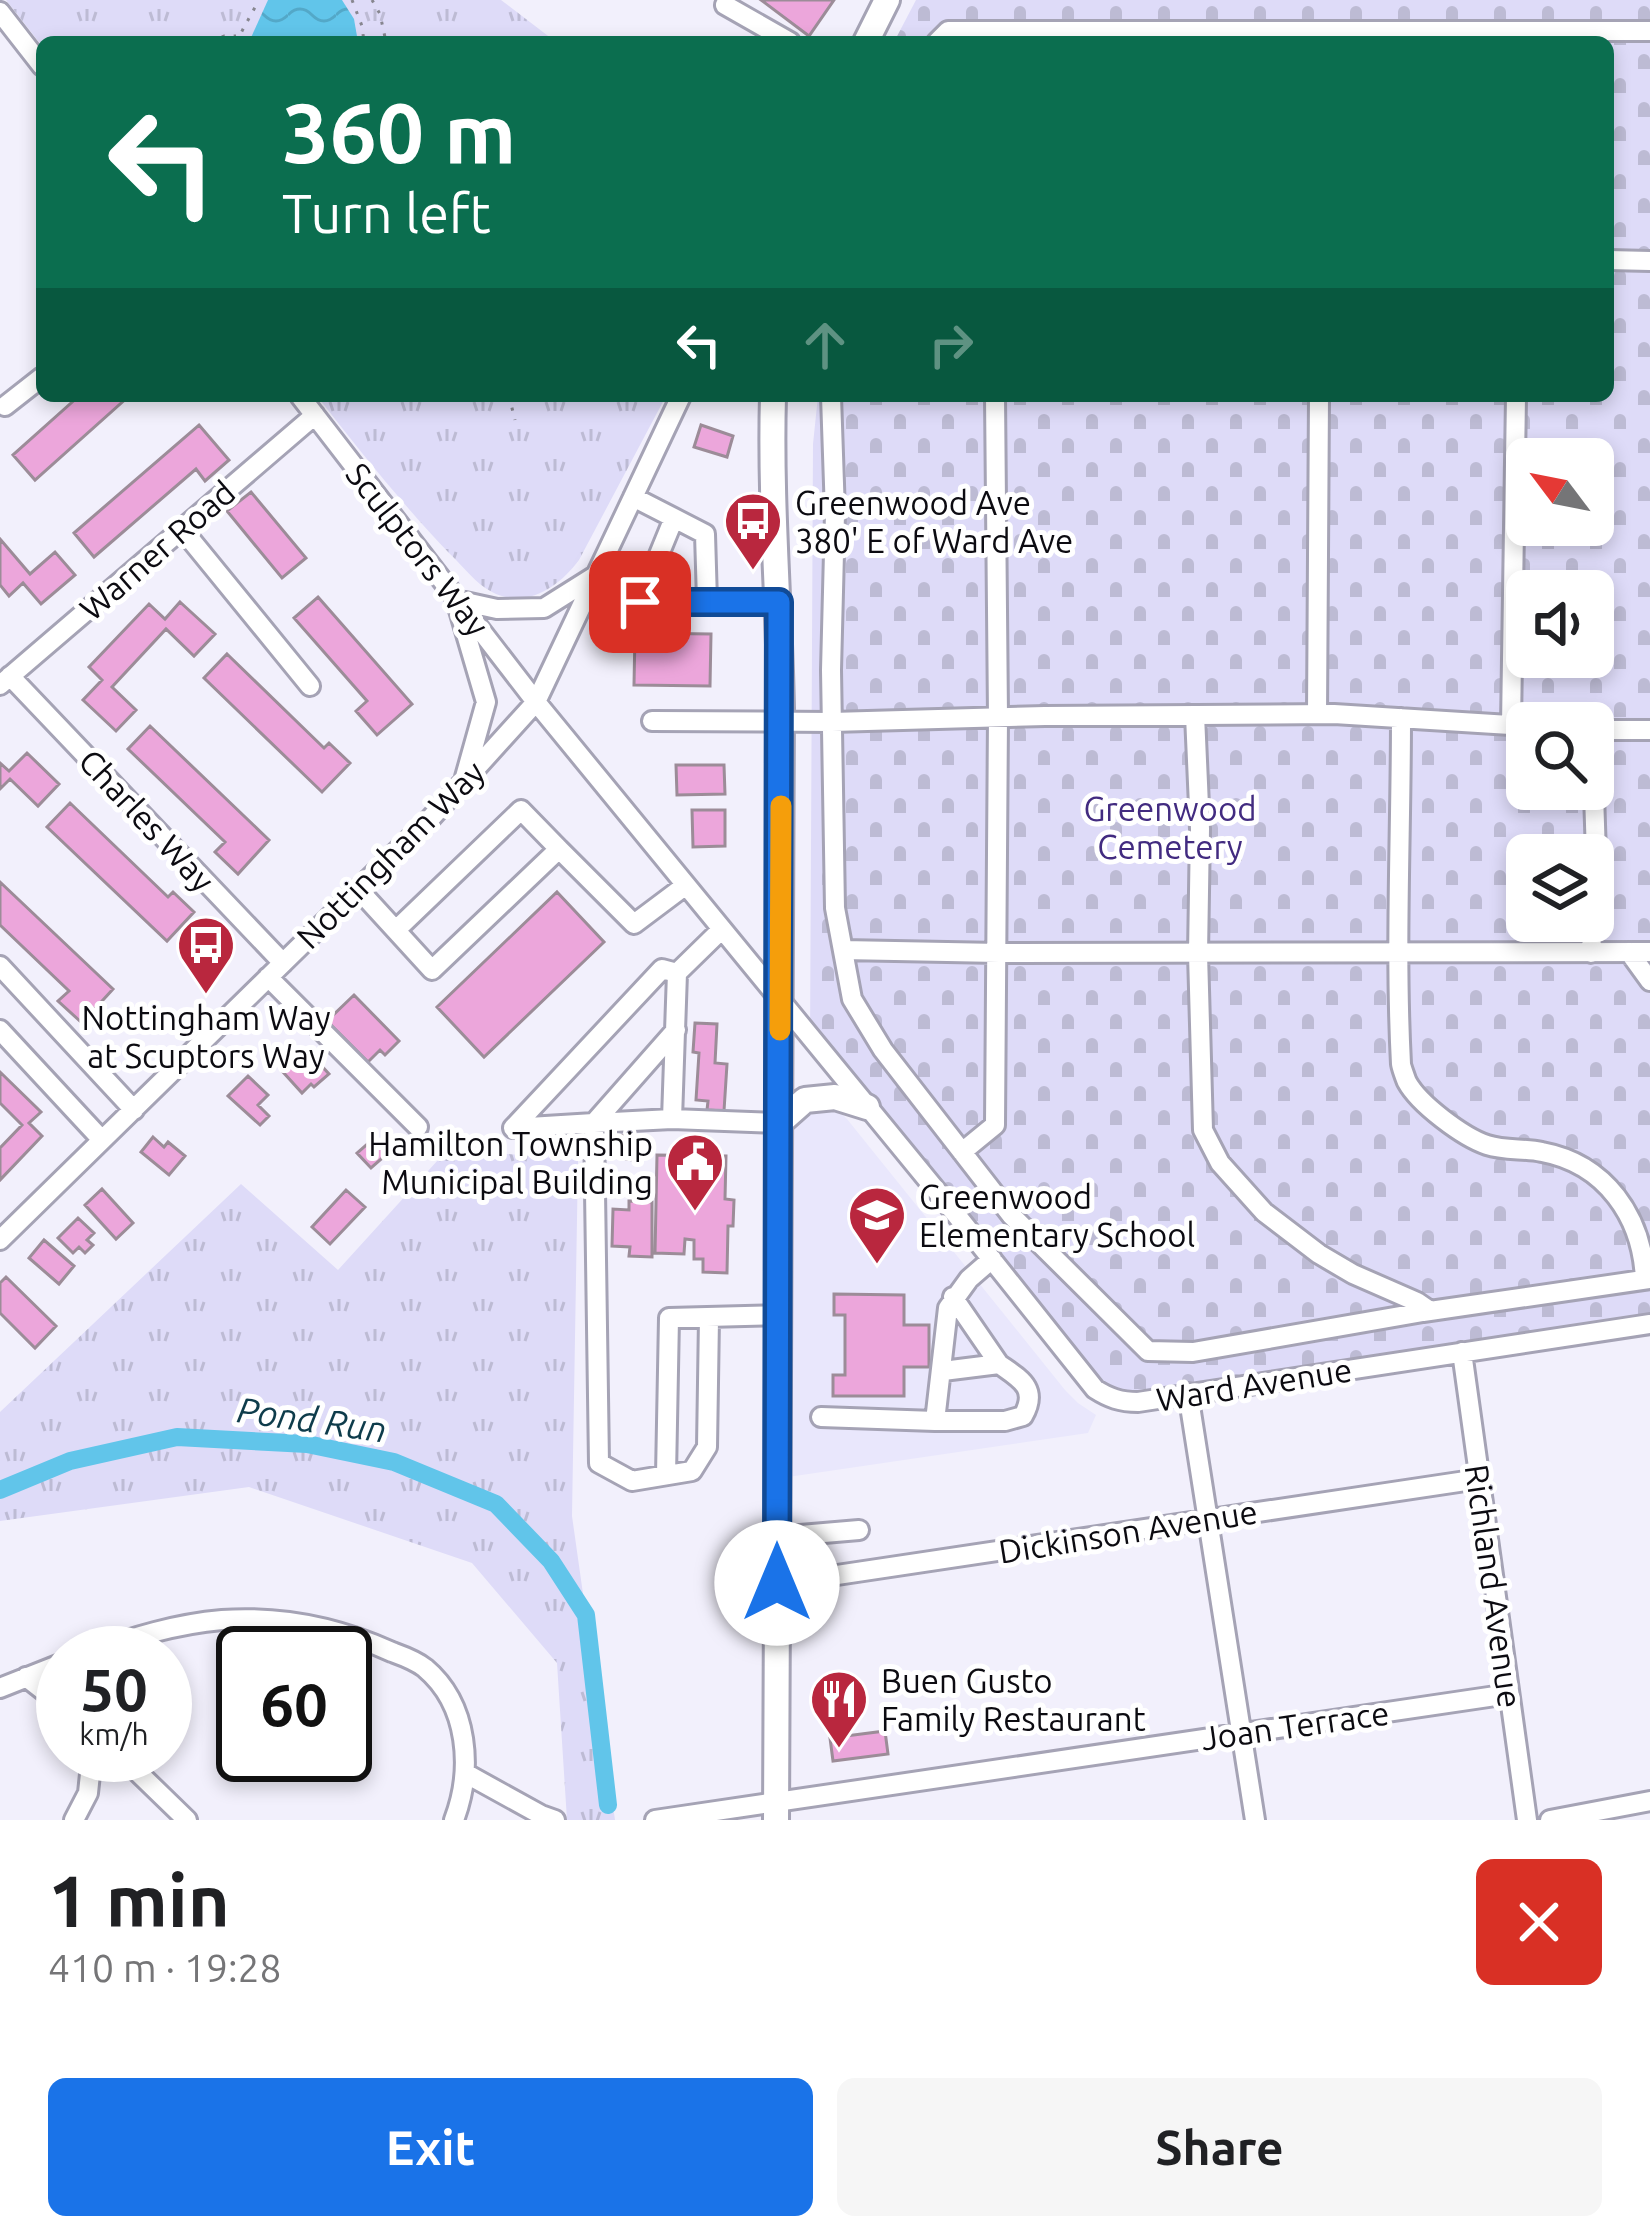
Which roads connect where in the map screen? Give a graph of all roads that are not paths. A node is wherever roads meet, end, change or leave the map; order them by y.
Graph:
1 (887, 0) edge
2 (725, 5) dead end
3 (0, 12) edge
4 (1650, 31) edge
5 (779, 36) edge
6 (869, 36) edge
7 (943, 36) edge
8 (1318, 36) edge
9 (36, 58) edge
10 (1614, 260) edge
11 (1650, 261) edge
12 (36, 382) edge
13 (305, 402) edge
14 (680, 402) edge
15 (772, 402) edge
16 (831, 402) edge
17 (995, 402) edge
18 (1319, 402) edge
19 (1516, 402) edge
20 (5, 406) dead end
21 (315, 415) junction
22 (634, 497) junction
23 (674, 518) junction
24 (182, 529) junction
25 (598, 574) junction
26 (456, 600) junction
27 (707, 601) junction
28 (779, 602) junction
29 (5, 681) edge
30 (310, 686) dead end
31 (536, 702) junction
32 (1519, 702) edge
33 (1195, 715) junction
34 (1317, 715) junction
35 (998, 717) junction
36 (1401, 718) junction
37 (781, 720) junction
38 (652, 721) dead end
39 (832, 722) junction
40 (1506, 725) edge
41 (1614, 730) edge
42 (1650, 730) edge
43 (464, 782) junction
44 (1595, 810) edge
45 (559, 849) junction
46 (686, 885) junction
47 (358, 889) junction
48 (396, 930) junction
49 (722, 930) junction
50 (843, 950) junction
51 (1591, 952) junction
52 (1629, 952) junction
53 (1650, 952) edge
54 (998, 953) junction
55 (1198, 953) junction
56 (1396, 954) junction
57 (0, 966) edge
58 (275, 970) junction
59 (677, 973) junction
60 (1650, 981) edge
61 (780, 1002) junction
62 (0, 1030) edge
63 (676, 1030) junction
64 (867, 1107) junction
65 (134, 1110) junction
66 (672, 1119) junction
67 (594, 1123) junction
68 (779, 1123) junction
69 (418, 1127) dead end
70 (102, 1140) junction
71 (962, 1152) junction
72 (0, 1240) edge
73 (992, 1259) junction
74 (1647, 1279) edge
75 (953, 1297) junction
76 (1430, 1311) junction
77 (778, 1315) junction
78 (709, 1318) junction
79 (1650, 1324) edge
80 (1462, 1352) junction
81 (999, 1364) junction
82 (943, 1371) junction
83 (1189, 1393) junction
84 (821, 1417) dead end
85 (935, 1421) junction
86 (666, 1475) junction
87 (1479, 1479) junction
88 (1208, 1519) junction
89 (859, 1530) dead end
90 (777, 1538) junction
91 (777, 1583) junction
92 (188, 1626) edge
93 (36, 1673) edge
94 (26, 1677) junction
95 (36, 1685) edge
96 (0, 1688) edge
97 (1509, 1694) junction
98 (1241, 1733) junction
99 (465, 1773) junction
100 (89, 1782) edge
101 (148, 1782) edge
102 (1650, 1802) edge
103 (776, 1811) edge
104 (74, 1820) edge
105 (187, 1820) edge
106 (454, 1820) edge
107 (555, 1820) edge
108 (655, 1820) edge
109 (1255, 1820) edge
110 (1527, 1820) edge
111 (1550, 1820) edge

1 - 6 main road
2 - 5 street
3 - 9 street
4 - 8 street
7 - 8 street
10 - 11 street
12 - 20 street
13 - 21 street, Sculptors Way
14 - 22 street, Nottingham Way
15 - 28 main road
16 - 39 street
17 - 35 street
18 - 34 street
19 - 32 street
21 - 24 street, Warner Road
21 - 26 street, Sculptors Way
22 - 23 street
22 - 25 street, Nottingham Way
23 - 27 street
23 - 27 street
24 - 29 street, Warner Road
24 - 30 street
25 - 26 street
25 - 31 street, Nottingham Way
26 - 31 street, Sculptors Way
26 - 43 street
27 - 28 street
28 - 37 main road
29 - 58 street, Charles Way
31 - 43 street, Nottingham Way
31 - 46 street, Ward Avenue
33 - 34 street
33 - 35 street
33 - 55 street
34 - 36 street
35 - 39 street
35 - 54 street
36 - 40 street
36 - 56 street
37 - 38 street
37 - 39 street
37 - 61 main road
39 - 50 street
41 - 42 street
43 - 47 street, Nottingham Way
44 - 51 street
45 - 46 street
45 - 48 street
45 - 48 street
46 - 49 street, Ward Avenue
47 - 48 street
47 - 58 street, Nottingham Way
49 - 59 street
49 - 61 street, Ward Avenue
50 - 54 street
50 - 71 street
51 - 52 street
51 - 56 street
52 - 53 street
52 - 60 street
54 - 55 street
54 - 71 street
55 - 56 street
55 - 76 street
56 - 74 street
57 - 65 street
58 - 65 street, Nottingham Way
58 - 69 street, Charles Way
59 - 63 street
59 - 67 street
61 - 64 street, Ward Avenue
61 - 68 main road
62 - 70 street
63 - 66 street
63 - 67 street
64 - 68 main road
64 - 73 street, Ward Avenue
65 - 70 street, Nottingham Way
66 - 67 street
66 - 68 street
67 - 86 street
68 - 77 main road
70 - 72 street, Nottingham Way
71 - 76 street
73 - 75 street
73 - 83 street, Ward Avenue
74 - 76 street
75 - 81 street
75 - 82 street
77 - 78 street
77 - 90 main road
78 - 86 street
78 - 86 street
79 - 80 street, Ward Avenue
80 - 83 street, Ward Avenue
80 - 87 street, Richland Avenue
81 - 82 street
81 - 85 street
82 - 85 street
83 - 88 street
84 - 85 street
87 - 88 street, Dickinson Avenue
87 - 97 street, Richland Avenue
88 - 91 street, Dickinson Avenue
88 - 98 street
89 - 90 street
90 - 91 main road
91 - 103 main road
92 - 99 street
93 - 94 street
94 - 95 street
94 - 96 street
97 - 98 street, Joan Terrace
97 - 110 street, Richland Avenue
98 - 103 street, Joan Terrace
98 - 109 street
99 - 106 street
99 - 107 street
100 - 104 street
101 - 105 street
102 - 111 street
103 - 108 street, Joan Terrace

